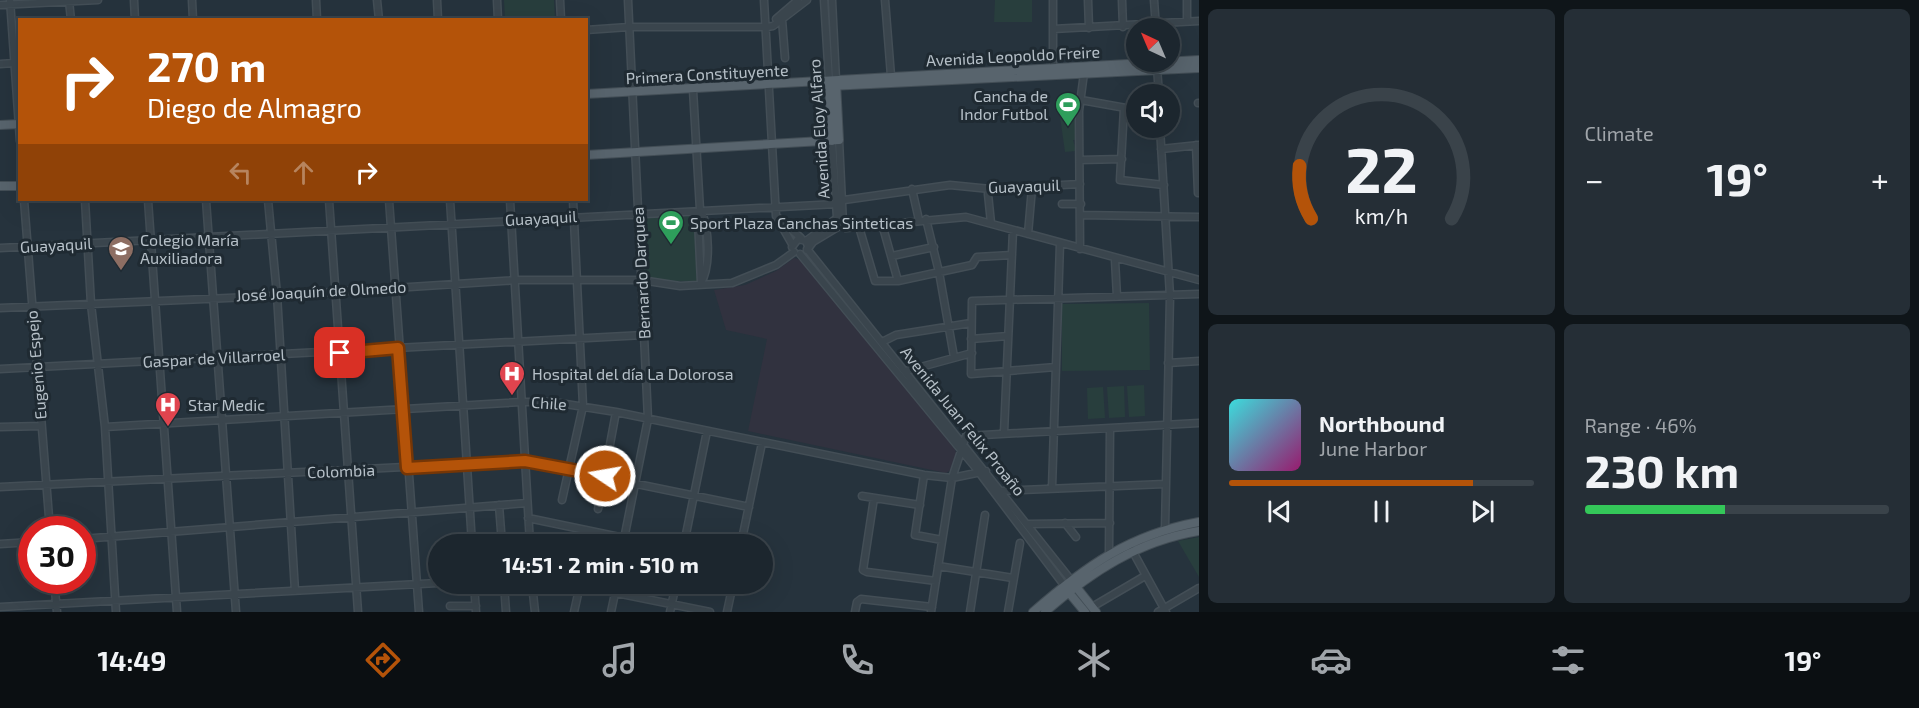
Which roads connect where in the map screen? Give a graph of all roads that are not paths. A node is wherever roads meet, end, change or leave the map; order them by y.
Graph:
1 (98, 0) edge
2 (134, 0) edge
3 (192, 0) edge
4 (316, 0) edge
5 (377, 0) edge
6 (437, 0) edge
7 (497, 0) edge
8 (560, 0) edge
9 (628, 0) edge
10 (764, 0) edge
11 (798, 0) edge
12 (807, 0) edge
13 (824, 0) edge
14 (832, 0) edge
15 (885, 0) edge
16 (1053, 0) edge
17 (1088, 0) edge
18 (1122, 0) edge
19 (1154, 0) edge
20 (1187, 0) edge
21 (69, 1) edge
22 (10, 2) edge
23 (0, 5) edge
24 (70, 18) edge
25 (135, 18) edge
26 (193, 18) edge
27 (317, 18) edge
28 (379, 18) edge
29 (438, 18) edge
30 (498, 18) edge
31 (561, 18) edge
32 (1155, 18) edge
33 (782, 19) junction
34 (1187, 21) junction
35 (1199, 21) edge
36 (1180, 22) edge
37 (629, 27) junction
38 (767, 27) junction
39 (1123, 27) junction
40 (1126, 27) edge
41 (1089, 28) junction
42 (1053, 29) junction
43 (588, 30) edge
44 (785, 58) dead end
45 (1199, 60) edge
46 (1180, 62) edge
47 (14, 63) junction
48 (0, 64) edge
49 (1126, 66) edge
50 (1180, 67) edge
51 (1053, 68) junction
52 (1126, 68) edge
53 (1199, 68) edge
54 (1084, 73) junction
55 (891, 76) junction
56 (833, 83) junction
57 (768, 84) junction
58 (693, 90) junction
59 (632, 93) junction
60 (588, 94) edge
61 (1080, 100) junction
62 (1124, 108) joint
63 (18, 112) edge
64 (18, 124) edge
65 (0, 125) edge
66 (1160, 138) edge
67 (836, 140) junction
68 (771, 145) junction
69 (1197, 145) edge
70 (1161, 148) junction
71 (697, 149) junction
72 (635, 152) junction
73 (588, 155) edge
74 (1122, 159) junction
75 (1080, 160) junction
76 (1080, 184) junction
77 (1164, 184) junction
78 (0, 186) edge
79 (18, 186) edge
80 (1032, 188) junction
81 (912, 189) junction
82 (990, 189) junction
83 (1198, 193) edge
84 (844, 200) junction
85 (24, 201) edge
86 (85, 201) edge
87 (148, 201) edge
88 (206, 201) edge
89 (268, 201) edge
90 (329, 201) edge
91 (389, 201) edge
92 (450, 201) edge
93 (510, 201) edge
94 (573, 201) edge
95 (837, 204) junction
96 (1062, 204) dead end
97 (1081, 204) junction
98 (775, 206) junction
99 (700, 210) junction
100 (637, 213) junction
101 (1081, 215) junction
102 (776, 216) junction
103 (574, 217) junction
104 (1199, 217) edge
105 (1165, 218) junction
106 (511, 220) junction
107 (835, 220) junction
108 (922, 220) junction
109 (991, 223) junction
110 (451, 224) junction
111 (882, 224) junction
112 (842, 225) junction
113 (390, 227) junction
114 (859, 228) junction
115 (332, 230) junction
116 (1013, 230) junction
117 (270, 233) junction
118 (1028, 234) junction
119 (208, 237) junction
120 (151, 240) junction
121 (89, 243) junction
122 (806, 243) junction
123 (1060, 243) junction
124 (27, 246) junction
125 (0, 248) edge
126 (934, 248) junction
127 (1080, 249) junction
128 (795, 250) junction
129 (892, 255) junction
130 (1012, 255) junction
131 (1115, 260) junction
132 (939, 272) junction
133 (1168, 274) junction
134 (577, 278) junction
135 (516, 280) junction
136 (641, 280) junction
137 (1199, 280) edge
138 (898, 281) junction
139 (701, 283) junction
140 (454, 285) junction
141 (394, 286) junction
142 (336, 291) junction
143 (1199, 294) edge
144 (277, 295) junction
145 (1170, 296) junction
146 (1117, 297) junction
147 (213, 298) junction
148 (1059, 299) junction
149 (155, 301) junction
150 (1011, 301) junction
151 (91, 304) junction
152 (31, 306) junction
153 (0, 308) edge
154 (971, 323) junction
155 (950, 327) junction
156 (644, 335) junction
157 (1008, 336) junction
158 (581, 339) junction
159 (971, 339) junction
160 (519, 342) junction
161 (882, 342) junction
162 (458, 345) junction
163 (398, 348) junction
164 (340, 353) junction
165 (972, 353) junction
166 (281, 355) junction
167 (954, 357) junction
168 (218, 359) junction
169 (159, 361) junction
170 (1199, 361) edge
171 (99, 363) junction
172 (1168, 363) junction
173 (36, 367) junction
174 (1056, 367) junction
175 (0, 369) edge
176 (906, 371) junction
177 (1007, 372) junction
178 (521, 402) junction
179 (462, 405) junction
180 (583, 406) junction
181 (403, 409) junction
182 (616, 412) junction
183 (344, 413) junction
184 (284, 416) junction
185 (648, 419) junction
186 (223, 420) junction
187 (164, 423) junction
188 (1199, 423) edge
189 (1167, 425) junction
190 (41, 426) junction
191 (0, 427) edge
192 (105, 427) junction
193 (1110, 428) junction
194 (1052, 429) junction
195 (707, 431) junction
196 (1004, 433) junction
197 (762, 443) junction
198 (963, 443) junction
199 (962, 452) junction
200 (525, 461) junction
201 (466, 464) junction
202 (407, 468) junction
203 (570, 469) junction
204 (348, 471) junction
205 (983, 472) junction
206 (288, 473) junction
207 (924, 475) junction
208 (605, 476) junction
209 (227, 477) junction
210 (952, 478) junction
211 (168, 481) junction
212 (108, 482) junction
213 (636, 483) junction
214 (1165, 484) junction
215 (47, 485) junction
216 (1110, 485) junction
217 (0, 487) edge
218 (1052, 488) junction
219 (1001, 491) junction
220 (694, 495) junction
221 (862, 496) dead end
222 (874, 498) junction
223 (562, 500) dead end
224 (527, 503) junction
225 (499, 505) junction
226 (920, 505) junction
227 (749, 507) junction
228 (470, 509) junction
229 (597, 509) dead end
230 (410, 513) junction
231 (985, 515) dead end
232 (49, 516) edge
233 (351, 518) junction
234 (528, 518) junction
235 (1199, 522) edge
236 (291, 523) junction
237 (1110, 523) junction
238 (1028, 524) junction
239 (1065, 524) junction
240 (232, 528) junction
241 (1165, 529) junction
242 (590, 531) junction
243 (1199, 531) edge
244 (171, 532) junction
245 (471, 534) edge
246 (501, 534) edge
247 (529, 534) edge
248 (589, 534) edge
249 (600, 534) edge
250 (625, 534) edge
251 (686, 534) edge
252 (743, 534) edge
253 (111, 537) junction
254 (1076, 537) dead end
255 (96, 538) edge
256 (942, 540) junction
257 (18, 543) edge
258 (1020, 543) dead end
259 (0, 544) edge
260 (1132, 550) junction
261 (1109, 552) junction
262 (938, 566) junction
263 (977, 573) junction
264 (1146, 576) junction
265 (1014, 578) junction
266 (936, 580) junction
267 (428, 583) edge
268 (417, 584) junction
269 (1070, 586) junction
270 (356, 588) junction
271 (1199, 588) edge
272 (295, 591) junction
273 (55, 594) edge
274 (475, 594) edge
275 (505, 594) edge
276 (533, 594) edge
277 (578, 594) edge
278 (615, 594) edge
279 (624, 594) edge
280 (674, 594) edge
281 (731, 594) edge
282 (236, 595) junction
283 (176, 598) junction
284 (116, 602) junction
285 (672, 604) junction
286 (450, 606) dead end
287 (0, 607) edge
288 (56, 609) edge
289 (476, 609) edge
290 (932, 610) edge
291 (1094, 610) edge
292 (1163, 611) edge
293 (116, 612) edge
294 (177, 612) edge
295 (237, 612) edge
296 (358, 612) edge
297 (418, 612) edge
298 (506, 612) edge
299 (535, 612) edge
300 (574, 612) edge
301 (611, 612) edge
302 (670, 612) edge
303 (710, 612) edge
304 (727, 612) edge
305 (855, 612) edge
306 (970, 612) edge
307 (1008, 612) edge
308 (1033, 612) edge
309 (1045, 612) edge
310 (1085, 612) edge

1 - 21 street
2 - 25 street
3 - 26 street
4 - 27 street
5 - 28 street
6 - 29 street
7 - 30 street
8 - 31 street
9 - 37 street, Bernardo Darquea
10 - 38 street, Avenida Juan Felix Proaño
11 - 38 street
12 - 33 street
13 - 56 street, Avenida Eloy Alfaro
14 - 56 street, Avenida Eloy Alfaro
15 - 55 street
16 - 42 street
17 - 41 street
18 - 39 street
19 - 32 street
20 - 34 street
21 - 22 street
21 - 24 street
22 - 23 street
22 - 47 street
33 - 38 street
33 - 44 street
34 - 35 street
34 - 36 street
37 - 38 street
37 - 43 street
37 - 59 street, Bernardo Darquea
38 - 57 street, Avenida Juan Felix Proaño
39 - 40 street
39 - 41 street
41 - 42 street
42 - 51 street
45 - 46 main road, Avenida Leopoldo Freire
47 - 48 street
47 - 63 street
49 - 51 main road, Avenida Leopoldo Freire
50 - 53 main road, Avenida Leopoldo Freire
51 - 55 main road, Avenida Leopoldo Freire
52 - 54 main road, Avenida Leopoldo Freire
54 - 56 main road, Avenida Leopoldo Freire
54 - 61 street
55 - 56 main road, Avenida Leopoldo Freire
56 - 57 main road, Primera Constituyente
56 - 67 main road, Avenida Eloy Alfaro
57 - 58 main road, Primera Constituyente
57 - 68 street, Avenida Juan Felix Proaño
58 - 59 main road, Primera Constituyente
58 - 71 street
59 - 60 main road, Primera Constituyente
59 - 72 street, Bernardo Darquea
61 - 62 street
61 - 75 street
62 - 74 street
64 - 65 main road
66 - 70 street
67 - 68 main road
67 - 84 street, Avenida Eloy Alfaro
67 - 95 street, Avenida Eloy Alfaro
68 - 71 main road
68 - 98 street, Avenida Juan Felix Proaño
69 - 70 street
69 - 83 street
70 - 77 street
71 - 72 main road
71 - 99 street
72 - 73 main road
72 - 100 street, Bernardo Darquea
74 - 75 street
74 - 77 street
75 - 76 street
76 - 80 street, Guayaquil
76 - 97 street
77 - 105 street
78 - 79 main road
80 - 82 street, Guayaquil
80 - 118 street
81 - 82 street, Guayaquil
81 - 84 street, Guayaquil
81 - 108 street
82 - 109 street
84 - 95 street, Guayaquil
84 - 112 street, Avenida Eloy Alfaro
85 - 124 street, Eugenio Espejo
86 - 121 street
87 - 120 street
88 - 119 street
89 - 117 street
90 - 115 street
91 - 113 street
92 - 110 street
93 - 106 street
94 - 103 street
95 - 98 street, Guayaquil
95 - 107 street, Avenida Eloy Alfaro
96 - 97 street
97 - 101 street
98 - 99 street, Guayaquil
98 - 102 street, Avenida Juan Felix Proaño
99 - 100 street, Guayaquil
99 - 139 street
100 - 103 street, Guayaquil
100 - 136 street, Bernardo Darquea
101 - 105 street
101 - 127 street
102 - 122 street, Avenida Juan Felix Proaño
102 - 128 street, Avenida Juan Felix Proaño
103 - 106 street, Guayaquil
103 - 134 street
104 - 105 street
105 - 133 street
106 - 110 street, Guayaquil
106 - 135 street
107 - 112 street
107 - 122 street, Avenida Eloy Alfaro
108 - 109 street
108 - 111 street
108 - 126 street
109 - 116 street
110 - 113 street, Guayaquil
110 - 140 street
111 - 114 street
111 - 129 street
112 - 114 street
112 - 122 street
113 - 115 street, Guayaquil
113 - 141 street
114 - 138 street
115 - 117 street, Guayaquil
115 - 142 street
116 - 118 street
116 - 130 street
117 - 119 street, Guayaquil
117 - 144 street
118 - 123 street
119 - 120 street, Guayaquil
119 - 147 street
120 - 121 street, Guayaquil
120 - 149 street
121 - 124 street, Guayaquil
121 - 151 street
122 - 128 street
122 - 128 street
122 - 161 street, Avenida Juan Felix Proaño
123 - 127 street
123 - 148 street
124 - 125 street, Guayaquil
124 - 152 street, Eugenio Espejo
126 - 129 street
126 - 132 street
127 - 131 street
128 - 139 street, José Joaquín de Olmedo
128 - 199 street, Avenida Juan Felix Proaño
129 - 138 street
130 - 132 street
130 - 150 street
131 - 133 street
131 - 146 street
132 - 138 street
132 - 155 street
133 - 137 street
133 - 145 street
134 - 135 street, José Joaquín de Olmedo
134 - 136 street, José Joaquín de Olmedo
134 - 158 street
135 - 140 street, José Joaquín de Olmedo
135 - 160 street
136 - 139 street, José Joaquín de Olmedo
136 - 156 street, Bernardo Darquea
140 - 141 street, José Joaquín de Olmedo
140 - 162 street
141 - 142 street, José Joaquín de Olmedo
141 - 163 street
142 - 144 street, José Joaquín de Olmedo
142 - 164 street
143 - 145 street
144 - 147 street, José Joaquín de Olmedo
144 - 166 street
145 - 146 street
145 - 172 street
146 - 148 street
147 - 149 street, José Joaquín de Olmedo
147 - 168 street
148 - 150 street
148 - 174 street
149 - 151 street, José Joaquín de Olmedo
149 - 169 street
150 - 154 street
150 - 157 street
151 - 152 street, José Joaquín de Olmedo
151 - 171 street
152 - 153 street, José Joaquín de Olmedo
152 - 173 street, Eugenio Espejo
154 - 155 street
154 - 159 street
155 - 161 street
155 - 167 street
156 - 158 street, Gaspar de Villarroel
156 - 185 street, Bernardo Darquea
157 - 159 street
157 - 177 street
158 - 160 street, Gaspar de Villarroel
158 - 180 street
159 - 165 street
160 - 162 street, Gaspar de Villarroel
160 - 178 street
161 - 176 street, Avenida Juan Felix Proaño
162 - 163 street, Gaspar de Villarroel
162 - 179 street
163 - 164 street, Gaspar de Villarroel
163 - 181 street
164 - 166 street, Gaspar de Villarroel
164 - 183 street
165 - 167 street
165 - 177 street
166 - 168 street, Gaspar de Villarroel
166 - 184 street
167 - 176 street
168 - 169 street, Gaspar de Villarroel
168 - 186 street
169 - 171 street, Gaspar de Villarroel
169 - 187 street
170 - 172 street
171 - 173 street, Gaspar de Villarroel
171 - 192 street
172 - 189 street
173 - 175 street, Gaspar de Villarroel
173 - 190 street, Eugenio Espejo
174 - 177 street
174 - 194 street
176 - 198 street, Avenida Juan Felix Proaño
177 - 196 street
178 - 179 street, Chile
178 - 180 street, Chile
178 - 200 street
179 - 181 street, Chile
179 - 201 street
180 - 182 street, Chile
180 - 203 street
181 - 183 street, Chile
181 - 202 street
182 - 185 street, Chile
182 - 208 street
183 - 184 street, Chile
183 - 204 street
184 - 186 street, Chile
184 - 206 street
185 - 195 street, Chile
185 - 213 street, Bernardo Darquea
186 - 187 street, Chile
186 - 209 street
187 - 192 street, Chile
187 - 211 street
188 - 189 street
189 - 193 street
189 - 214 street
190 - 191 street
190 - 215 street, Eugenio Espejo
192 - 212 street
193 - 194 street
193 - 216 street
194 - 196 street
194 - 218 street
195 - 197 street, Chile
195 - 220 street
196 - 198 street
197 - 207 street, Chile
197 - 227 street
198 - 199 street
198 - 205 street, Avenida Juan Felix Proaño
199 - 205 street, Avenida Juan Felix Proaño
199 - 210 street
200 - 201 street, Colombia
200 - 203 street, Colombia
200 - 224 street
201 - 202 street, Colombia
201 - 228 street
202 - 204 street, Colombia
202 - 230 street
203 - 208 street, Colombia
203 - 223 street
204 - 206 street, Colombia
204 - 233 street
205 - 210 street, Chile
205 - 219 street, Avenida Juan Felix Proaño
205 - 269 street, Avenida Juan Felix Proaño
206 - 209 street, Colombia
206 - 236 street
207 - 210 street, Chile
207 - 226 street
208 - 213 street, Colombia
208 - 229 street
209 - 211 street, Colombia
209 - 240 street
210 - 256 street
211 - 212 street, Colombia
211 - 244 street
212 - 215 street, Colombia
212 - 253 street
213 - 220 street, Colombia
213 - 250 street, Bernardo Darquea
214 - 216 street
214 - 241 street
215 - 217 street, Colombia
215 - 232 street, Eugenio Espejo
216 - 218 street
216 - 237 street
218 - 219 street
219 - 238 street, Avenida Juan Felix Proaño
220 - 227 street, Colombia
220 - 251 street
221 - 222 street
222 - 226 street
222 - 266 street
224 - 225 street
224 - 234 street
225 - 228 street
225 - 246 street
226 - 256 street
227 - 252 street
228 - 230 street
228 - 245 street
230 - 233 street
230 - 268 street
231 - 263 street
233 - 236 street
233 - 270 street
234 - 242 street
234 - 247 street
235 - 241 main road
236 - 240 street
236 - 272 street
237 - 239 street
237 - 261 street
238 - 239 street
238 - 269 street, Avenida Juan Felix Proaño
239 - 254 street
240 - 244 street
240 - 282 street
241 - 261 main road
242 - 248 street
242 - 249 street
243 - 260 main road
244 - 253 street
244 - 283 street
253 - 255 street
253 - 284 street
256 - 262 street
257 - 259 street
258 - 265 street
260 - 264 street
260 - 269 main road
261 - 269 main road
262 - 263 street
262 - 266 street
263 - 265 street
263 - 306 street
264 - 291 street
264 - 292 street
265 - 307 street
266 - 290 street
267 - 268 street
268 - 270 street
268 - 297 street
269 - 291 main road, Avenida Juan Felix Proaño
269 - 308 main road
269 - 309 main road
269 - 310 main road, Avenida Juan Felix Proaño
270 - 272 street
270 - 296 street
271 - 292 street
272 - 282 street
273 - 288 street
274 - 289 street
275 - 298 street
276 - 299 street
277 - 300 street
278 - 301 street
279 - 285 street
280 - 285 street
281 - 304 street
282 - 283 street
282 - 295 street
283 - 284 street
283 - 294 street
284 - 288 street
284 - 293 street
285 - 302 street
285 - 303 street
286 - 289 street
287 - 288 street
290 - 305 street

